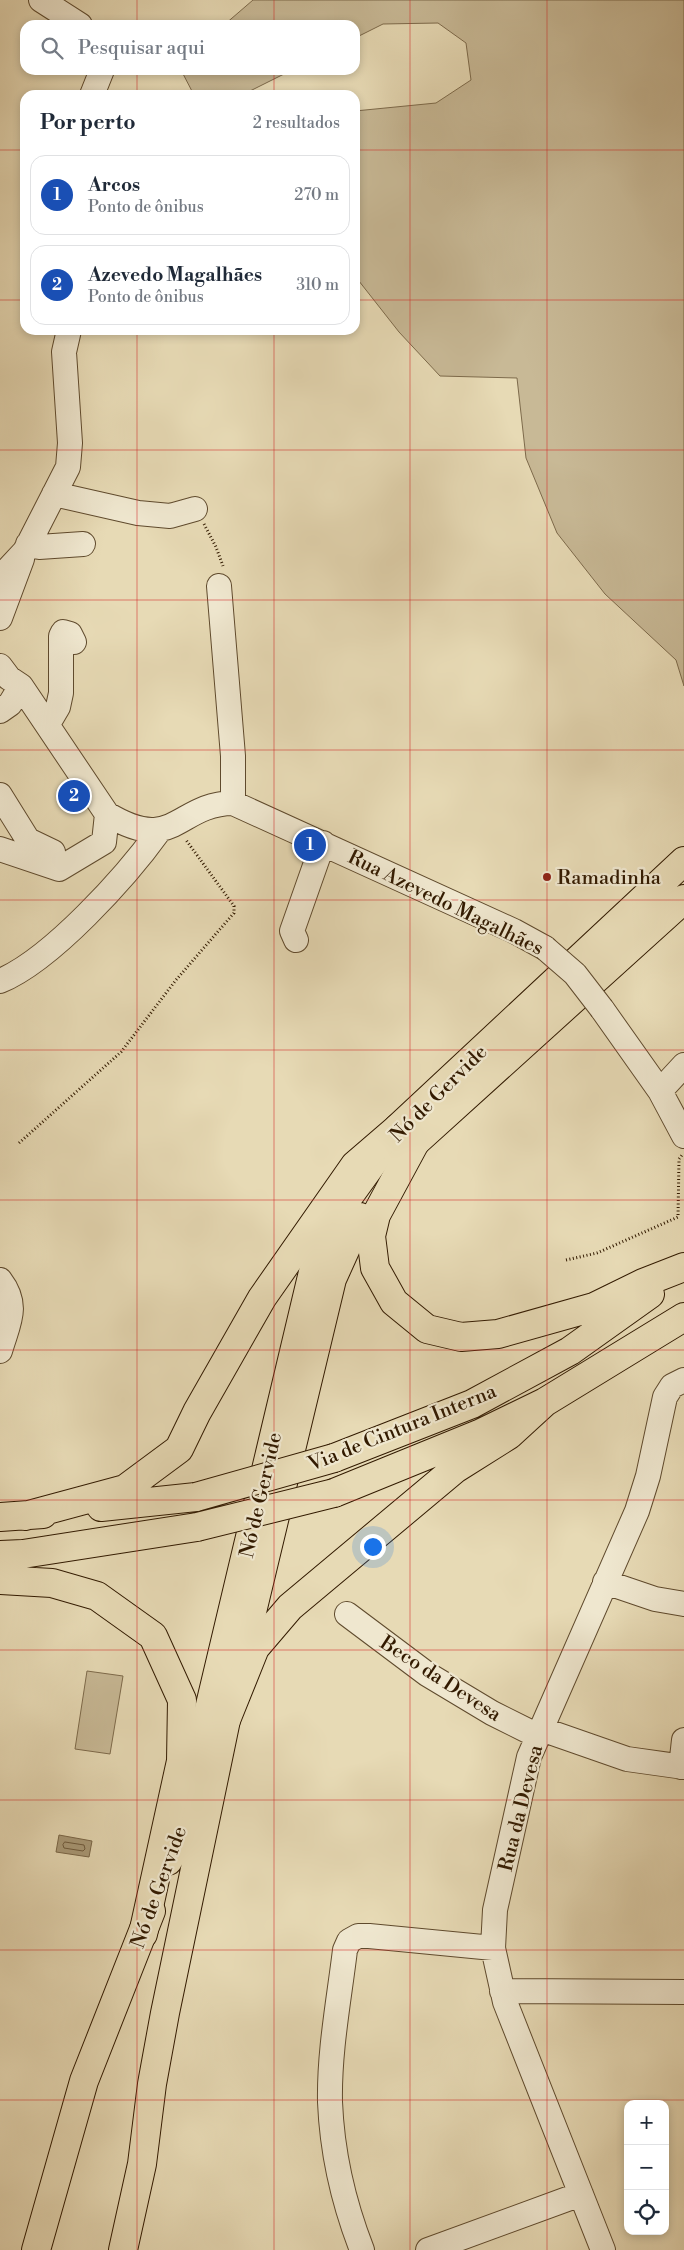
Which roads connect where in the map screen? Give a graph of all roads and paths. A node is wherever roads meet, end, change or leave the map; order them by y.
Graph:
1 (41, 0) edge
2 (72, 20) edge
3 (100, 75) edge
4 (94, 90) edge
5 (68, 335) edge
6 (54, 494) junction
7 (195, 509) joint
8 (83, 544) dead end
9 (26, 547) junction
10 (0, 578) edge
11 (219, 586) joint
12 (0, 618) edge
13 (74, 642) dead end
14 (0, 666) edge
15 (10, 686) edge
16 (0, 711) edge
17 (48, 724) junction
18 (0, 795) edge
19 (233, 803) junction
20 (107, 814) junction
21 (167, 828) junction
22 (323, 843) junction
23 (0, 849) edge
24 (52, 852) dead end
25 (684, 861) edge
26 (684, 899) edge
27 (296, 940) dead end
28 (0, 981) edge
29 (684, 1065) edge
30 (660, 1092) junction
31 (408, 1133) junction
32 (684, 1136) edge
33 (19, 1143) dead end
34 (684, 1153) edge
35 (566, 1260) dead end
36 (684, 1269) edge
37 (0, 1280) edge
38 (684, 1317) edge
39 (0, 1351) edge
40 (684, 1380) edge
41 (545, 1402) junction
42 (12, 1516) edge
43 (0, 1555) edge
44 (0, 1580) edge
45 (605, 1582) junction
46 (684, 1604) edge
47 (347, 1614) dead end
48 (226, 1720) junction
49 (539, 1732) junction
50 (684, 1740) edge
51 (683, 1767) edge
52 (143, 1934) junction
53 (493, 1948) junction
54 (502, 1991) junction
55 (684, 1992) edge
56 (581, 2194) junction
57 (36, 2250) edge
58 (123, 2250) edge
59 (362, 2250) edge
60 (428, 2250) edge
61 (603, 2250) edge

1 - 2 street
3 - 4 street
5 - 6 street
6 - 7 street
6 - 9 street
7 - 11 path
8 - 9 street
9 - 10 street
9 - 12 street
11 - 19 street
13 - 17 street
14 - 15 street
15 - 16 street
15 - 17 street
17 - 20 street
18 - 24 street
19 - 21 street
19 - 22 street, Rua Azevedo Magalhães
20 - 21 street
20 - 23 street
21 - 28 street
21 - 33 path
22 - 27 street
22 - 30 street, Rua Azevedo Magalhães, bridge
25 - 31 main road, Nó de Gervide
26 - 31 main road, Nó de Gervide
29 - 30 street
30 - 32 street, Rua Azevedo Magalhães
31 - 36 main road
31 - 42 main road
31 - 48 main road, Nó de Gervide
31 - 52 main road, Nó de Gervide
34 - 35 path
36 - 42 main road, Via de Cintura Interna, bridge
37 - 39 street
38 - 41 main road, Via de Cintura Interna
40 - 45 street, Rua da Devesa
41 - 43 main road, Via de Cintura Interna, bridge
41 - 48 main road
44 - 52 main road
45 - 46 street
45 - 49 street, Rua da Devesa
47 - 49 street, Beco da Devesa
48 - 58 main road, Nó de Gervide
49 - 51 street, Beco da Devesa
49 - 53 street, Rua da Devesa
50 - 51 street
52 - 57 main road, Nó de Gervide
53 - 54 street, Rua da Devesa
53 - 59 street
54 - 55 street
54 - 56 street, Rua da Devesa
56 - 60 street
56 - 61 street, Rua da Devesa

